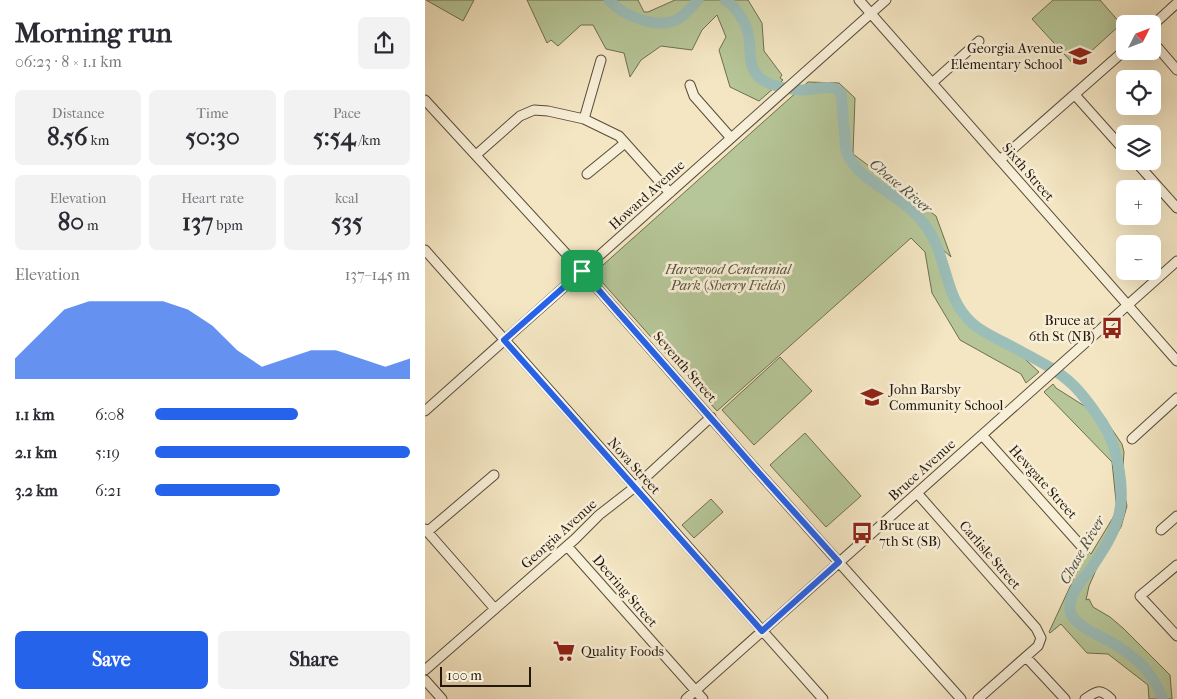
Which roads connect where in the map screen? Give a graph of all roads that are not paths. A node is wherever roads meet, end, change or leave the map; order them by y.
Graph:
1 (859, 0) edge
2 (887, 0) edge
3 (1177, 4) edge
4 (871, 14) junction
5 (1161, 18) edge
6 (979, 41) dead end
7 (1161, 51) edge
8 (1116, 58) edge
9 (601, 60) dead end
10 (1177, 70) edge
11 (932, 83) junction
12 (690, 85) dead end
13 (1075, 95) junction
14 (425, 100) edge
15 (585, 119) junction
16 (731, 138) junction
17 (1116, 140) edge
18 (625, 143) junction
19 (476, 155) junction
20 (1000, 160) junction
21 (1143, 170) edge
22 (587, 174) dead end
23 (670, 193) junction
24 (1177, 208) edge
25 (425, 250) edge
26 (1177, 261) edge
27 (582, 271) junction
28 (1127, 305) junction
29 (504, 340) junction
30 (1177, 361) edge
31 (1177, 398) edge
32 (425, 410) edge
33 (711, 417) junction
34 (982, 435) junction
35 (1132, 439) dead end
36 (494, 475) dead end
37 (635, 487) junction
38 (917, 493) junction
39 (1177, 516) edge
40 (1161, 530) dead end
41 (426, 531) edge
42 (567, 546) junction
43 (1083, 548) dead end
44 (839, 562) junction
45 (1177, 565) edge
46 (495, 609) junction
47 (762, 631) junction
48 (1177, 636) edge
49 (1026, 658) junction
50 (425, 670) edge
51 (425, 680) edge
52 (695, 690) junction
53 (442, 699) edge
54 (685, 699) edge
55 (703, 699) edge
56 (823, 699) edge
57 (961, 699) edge
58 (978, 699) edge
59 (1065, 699) edge
60 (1085, 699) edge
61 (1111, 699) edge

1 - 4 street, Sixth Street
2 - 4 street, Howard Avenue
3 - 5 street
4 - 11 street, Sixth Street
4 - 16 street, Howard Avenue
6 - 11 street
7 - 10 street
8 - 13 street
9 - 15 street
11 - 20 street, Sixth Street
12 - 16 street
13 - 17 street
13 - 20 street
14 - 19 street, Seventh Street
15 - 18 street
15 - 19 street
16 - 23 street, Howard Avenue
18 - 22 street
18 - 23 street
19 - 27 street, Seventh Street
20 - 28 street, Sixth Street
21 - 24 street
23 - 27 street, Howard Avenue
25 - 29 street, Nova Street
26 - 28 street, Bruce Avenue
27 - 29 street, Howard Avenue
27 - 33 street, Seventh Street
28 - 30 street, Sixth Street
28 - 34 street, Bruce Avenue
29 - 32 street, Howard Avenue
29 - 37 street, Nova Street
31 - 35 street
33 - 37 street, Georgia Avenue
33 - 44 street, Seventh Street
34 - 38 street, Bruce Avenue
34 - 43 street, Hewgate Street
36 - 41 street
37 - 42 street, Georgia Avenue
37 - 47 street, Nova Street
38 - 44 street, Bruce Avenue
38 - 49 street, Carlisle Street
39 - 40 street
41 - 46 street
42 - 46 street, Georgia Avenue
42 - 52 street, Deering Street
44 - 47 street, Bruce Avenue
44 - 57 street, Seventh Street
45 - 48 street
46 - 50 street, Georgia Avenue
47 - 52 street, Bruce Avenue
47 - 56 street, Nova Street
49 - 58 street
49 - 59 street
51 - 53 street
52 - 54 street, Bruce Avenue
52 - 55 street, Deering Street
60 - 61 street

